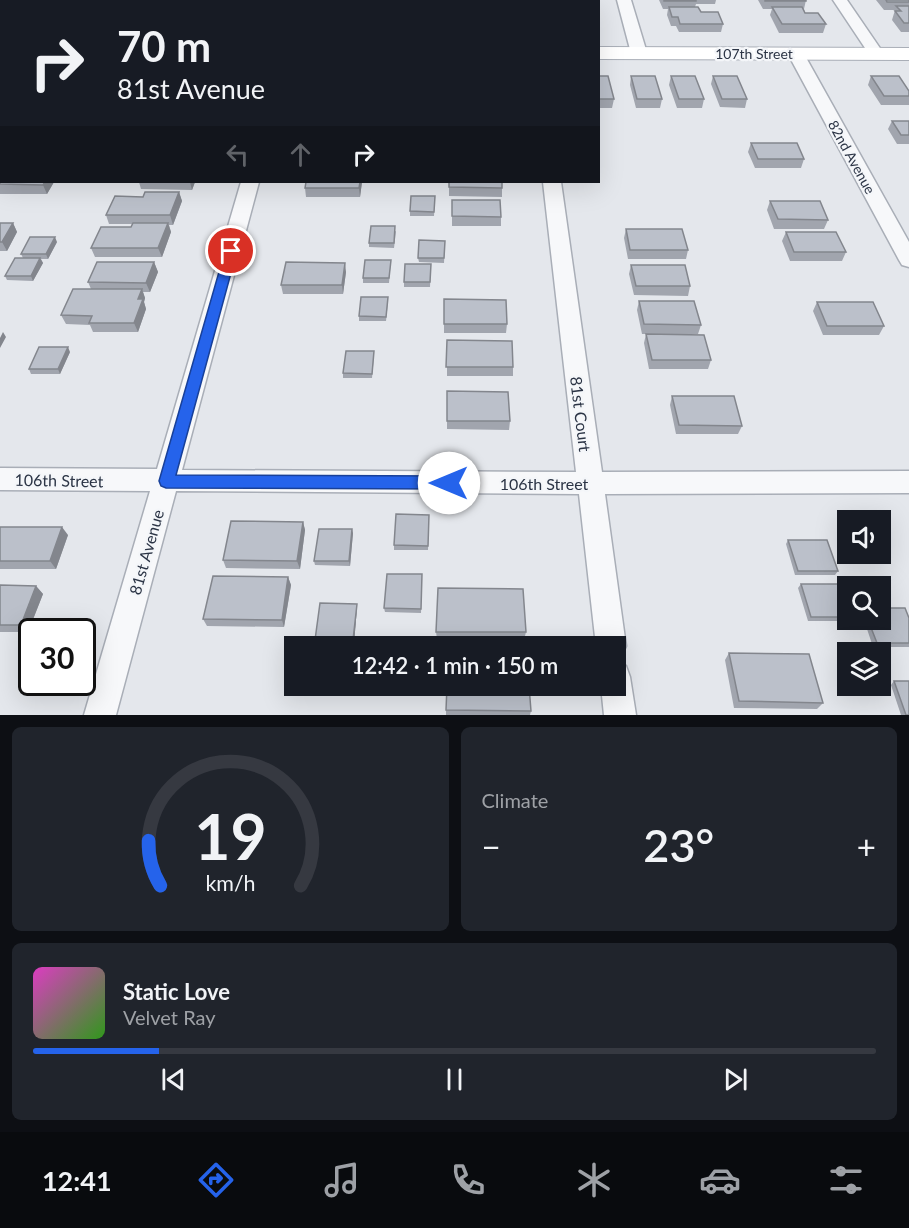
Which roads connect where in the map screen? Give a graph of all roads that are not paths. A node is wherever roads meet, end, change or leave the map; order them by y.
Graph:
1 (624, 0) edge
2 (840, 0) edge
3 (600, 53) edge
4 (639, 53) junction
5 (796, 54) junction
6 (876, 54) junction
7 (909, 54) edge
8 (250, 183) edge
9 (552, 183) edge
10 (909, 260) edge
11 (0, 479) edge
12 (166, 481) junction
13 (909, 482) edge
14 (590, 483) junction
15 (610, 636) edge
16 (618, 696) edge
17 (100, 715) edge
18 (620, 715) edge

1 - 4 street
2 - 6 street
3 - 4 street, 107th Street
4 - 5 street, 107th Street
5 - 6 street, 107th Street
5 - 10 street, 82nd Avenue
6 - 7 street, 107th Street
8 - 12 street, 81st Avenue
9 - 14 street, 81st Court
11 - 12 street, 106th Street
12 - 14 street, 106th Street
12 - 17 street, 81st Avenue
13 - 14 street, 106th Street
14 - 15 street, 81st Court
16 - 18 street

